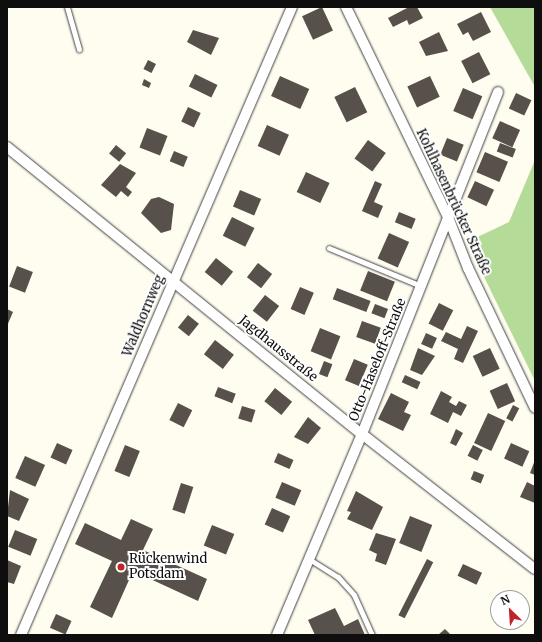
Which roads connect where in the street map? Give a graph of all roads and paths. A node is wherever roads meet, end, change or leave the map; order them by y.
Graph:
1 (67, 7) edge
2 (292, 7) edge
3 (346, 7) edge
4 (79, 49) dead end
5 (498, 92) dead end
6 (7, 147) edge
7 (448, 217) junction
8 (329, 248) dead end
9 (173, 282) junction
10 (421, 286) junction
11 (535, 408) edge
12 (362, 434) junction
13 (309, 559) junction
14 (535, 569) edge
15 (20, 635) edge
16 (277, 635) edge
17 (372, 635) edge

1 - 4 lane
2 - 9 street, Waldhornweg
3 - 7 street, Kohlhasenbrücker Straße
5 - 7 street, Otto-Haseloff-Straße
6 - 9 street, Jagdhausstraße
7 - 10 street, Otto-Haseloff-Straße
7 - 11 street, Kohlhasenbrücker Straße
8 - 10 lane
9 - 12 street, Jagdhausstraße
9 - 15 street, Waldhornweg
10 - 12 street, Otto-Haseloff-Straße
12 - 13 street, Otto-Haseloff-Straße
12 - 14 street, Jagdhausstraße
13 - 16 street, Otto-Haseloff-Straße
13 - 17 lane

